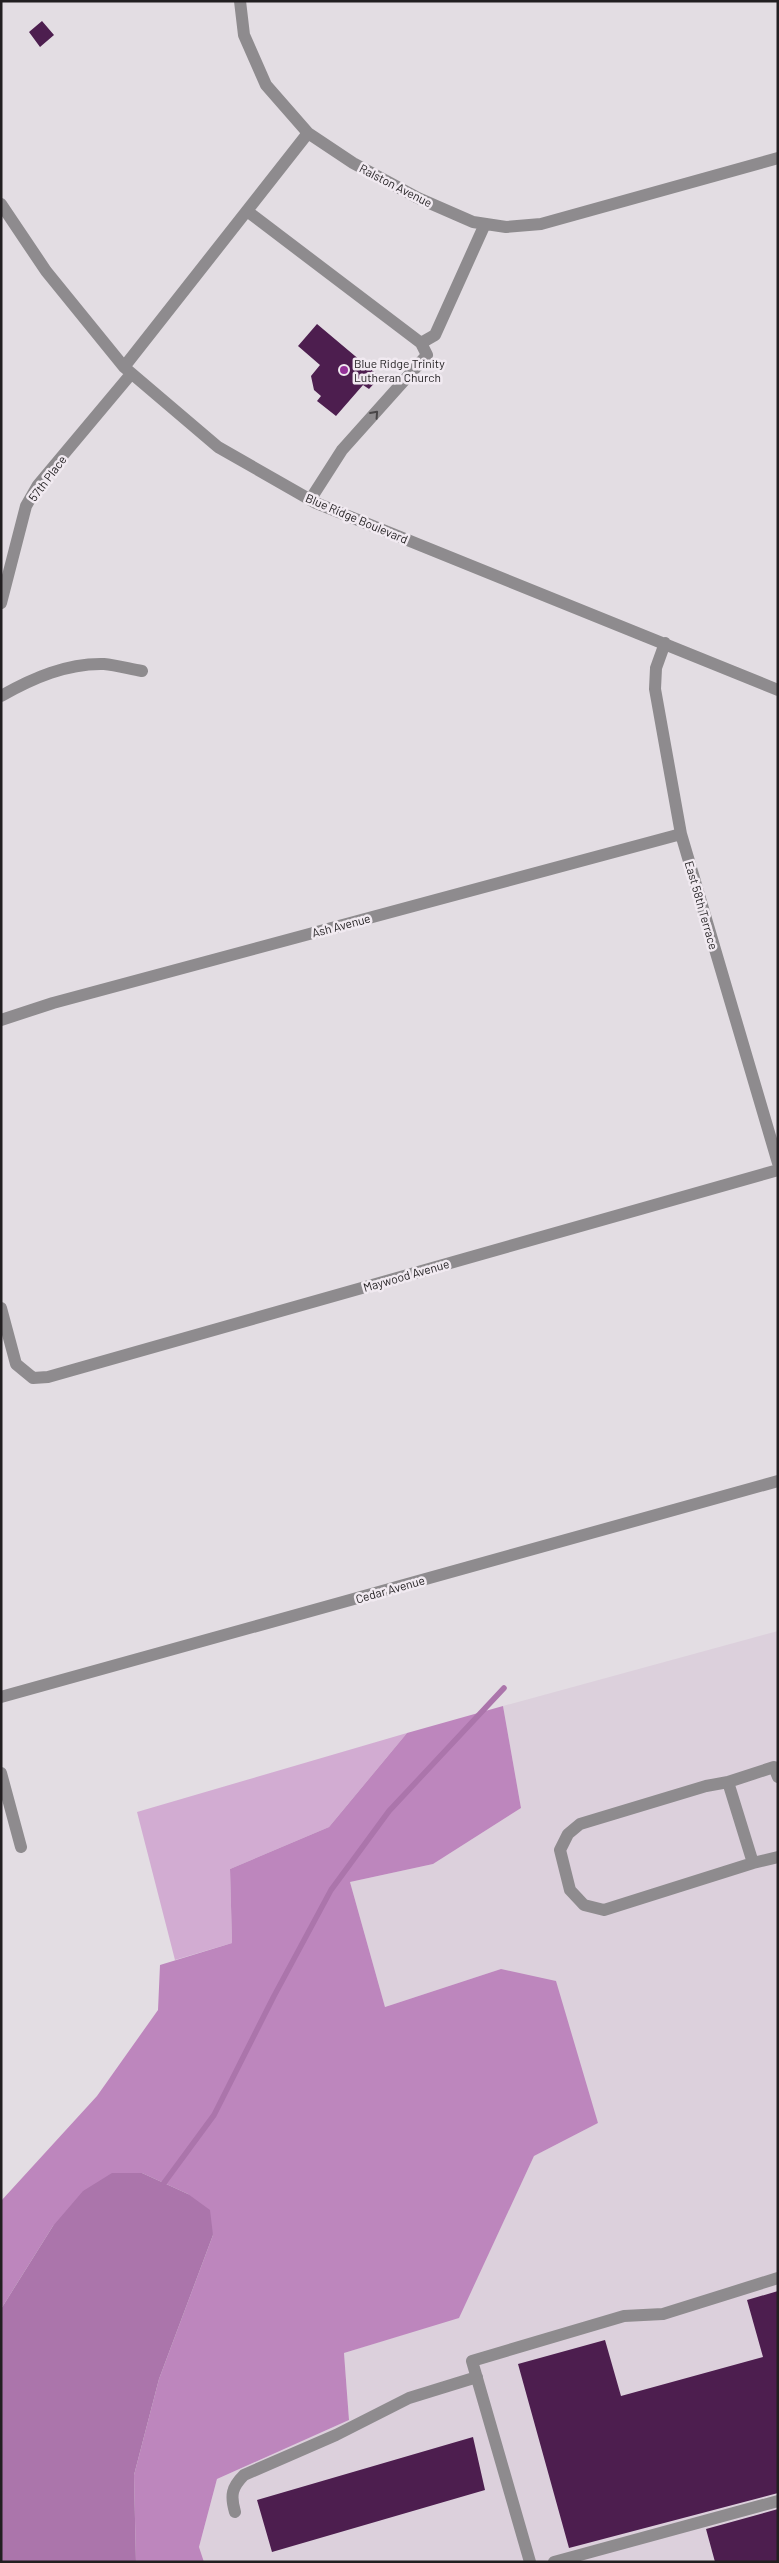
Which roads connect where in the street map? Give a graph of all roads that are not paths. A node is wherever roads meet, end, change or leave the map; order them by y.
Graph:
1 (240, 1) edge
2 (308, 133) junction
3 (778, 158) edge
4 (1, 204) edge
5 (247, 210) junction
6 (485, 224) junction
7 (424, 349) junction
8 (128, 370) junction
9 (310, 500) junction
10 (1, 602) edge
11 (665, 643) junction
12 (142, 671) dead end
13 (778, 690) edge
14 (1, 696) edge
15 (681, 834) junction
16 (1, 1020) edge
17 (778, 1163) edge
18 (778, 1170) edge
19 (1, 1308) edge
20 (778, 1481) edge
21 (1, 1697) edge
22 (1, 1773) edge
23 (778, 1777) edge
24 (728, 1782) junction
25 (21, 1847) dead end
26 (778, 1857) edge
27 (753, 1864) junction
28 (778, 2278) edge
29 (477, 2377) junction
30 (778, 2501) edge
31 (235, 2512) dead end
32 (530, 2562) edge
33 (554, 2562) edge

1 - 2 street, Ralston Avenue
2 - 5 street
2 - 6 street, Ralston Avenue
3 - 6 street, Ralston Avenue
4 - 8 street, Blue Ridge Boulevard
5 - 7 street
5 - 8 street
6 - 7 street
9 -> 7 street
8 - 9 street, Blue Ridge Boulevard
8 - 10 street, 57th Place
9 - 11 street, Blue Ridge Boulevard
11 - 13 street, Blue Ridge Boulevard
11 - 15 street, East 58th Terrace
12 - 14 street
15 - 16 street, Ash Avenue
15 - 17 street, East 58th Terrace
18 - 19 street, Maywood Avenue
20 - 21 street, Cedar Avenue
22 - 25 street
23 - 24 street
24 - 27 street
24 - 27 street
26 - 27 street
28 - 29 street
29 - 31 street
29 - 32 street
30 - 33 street

